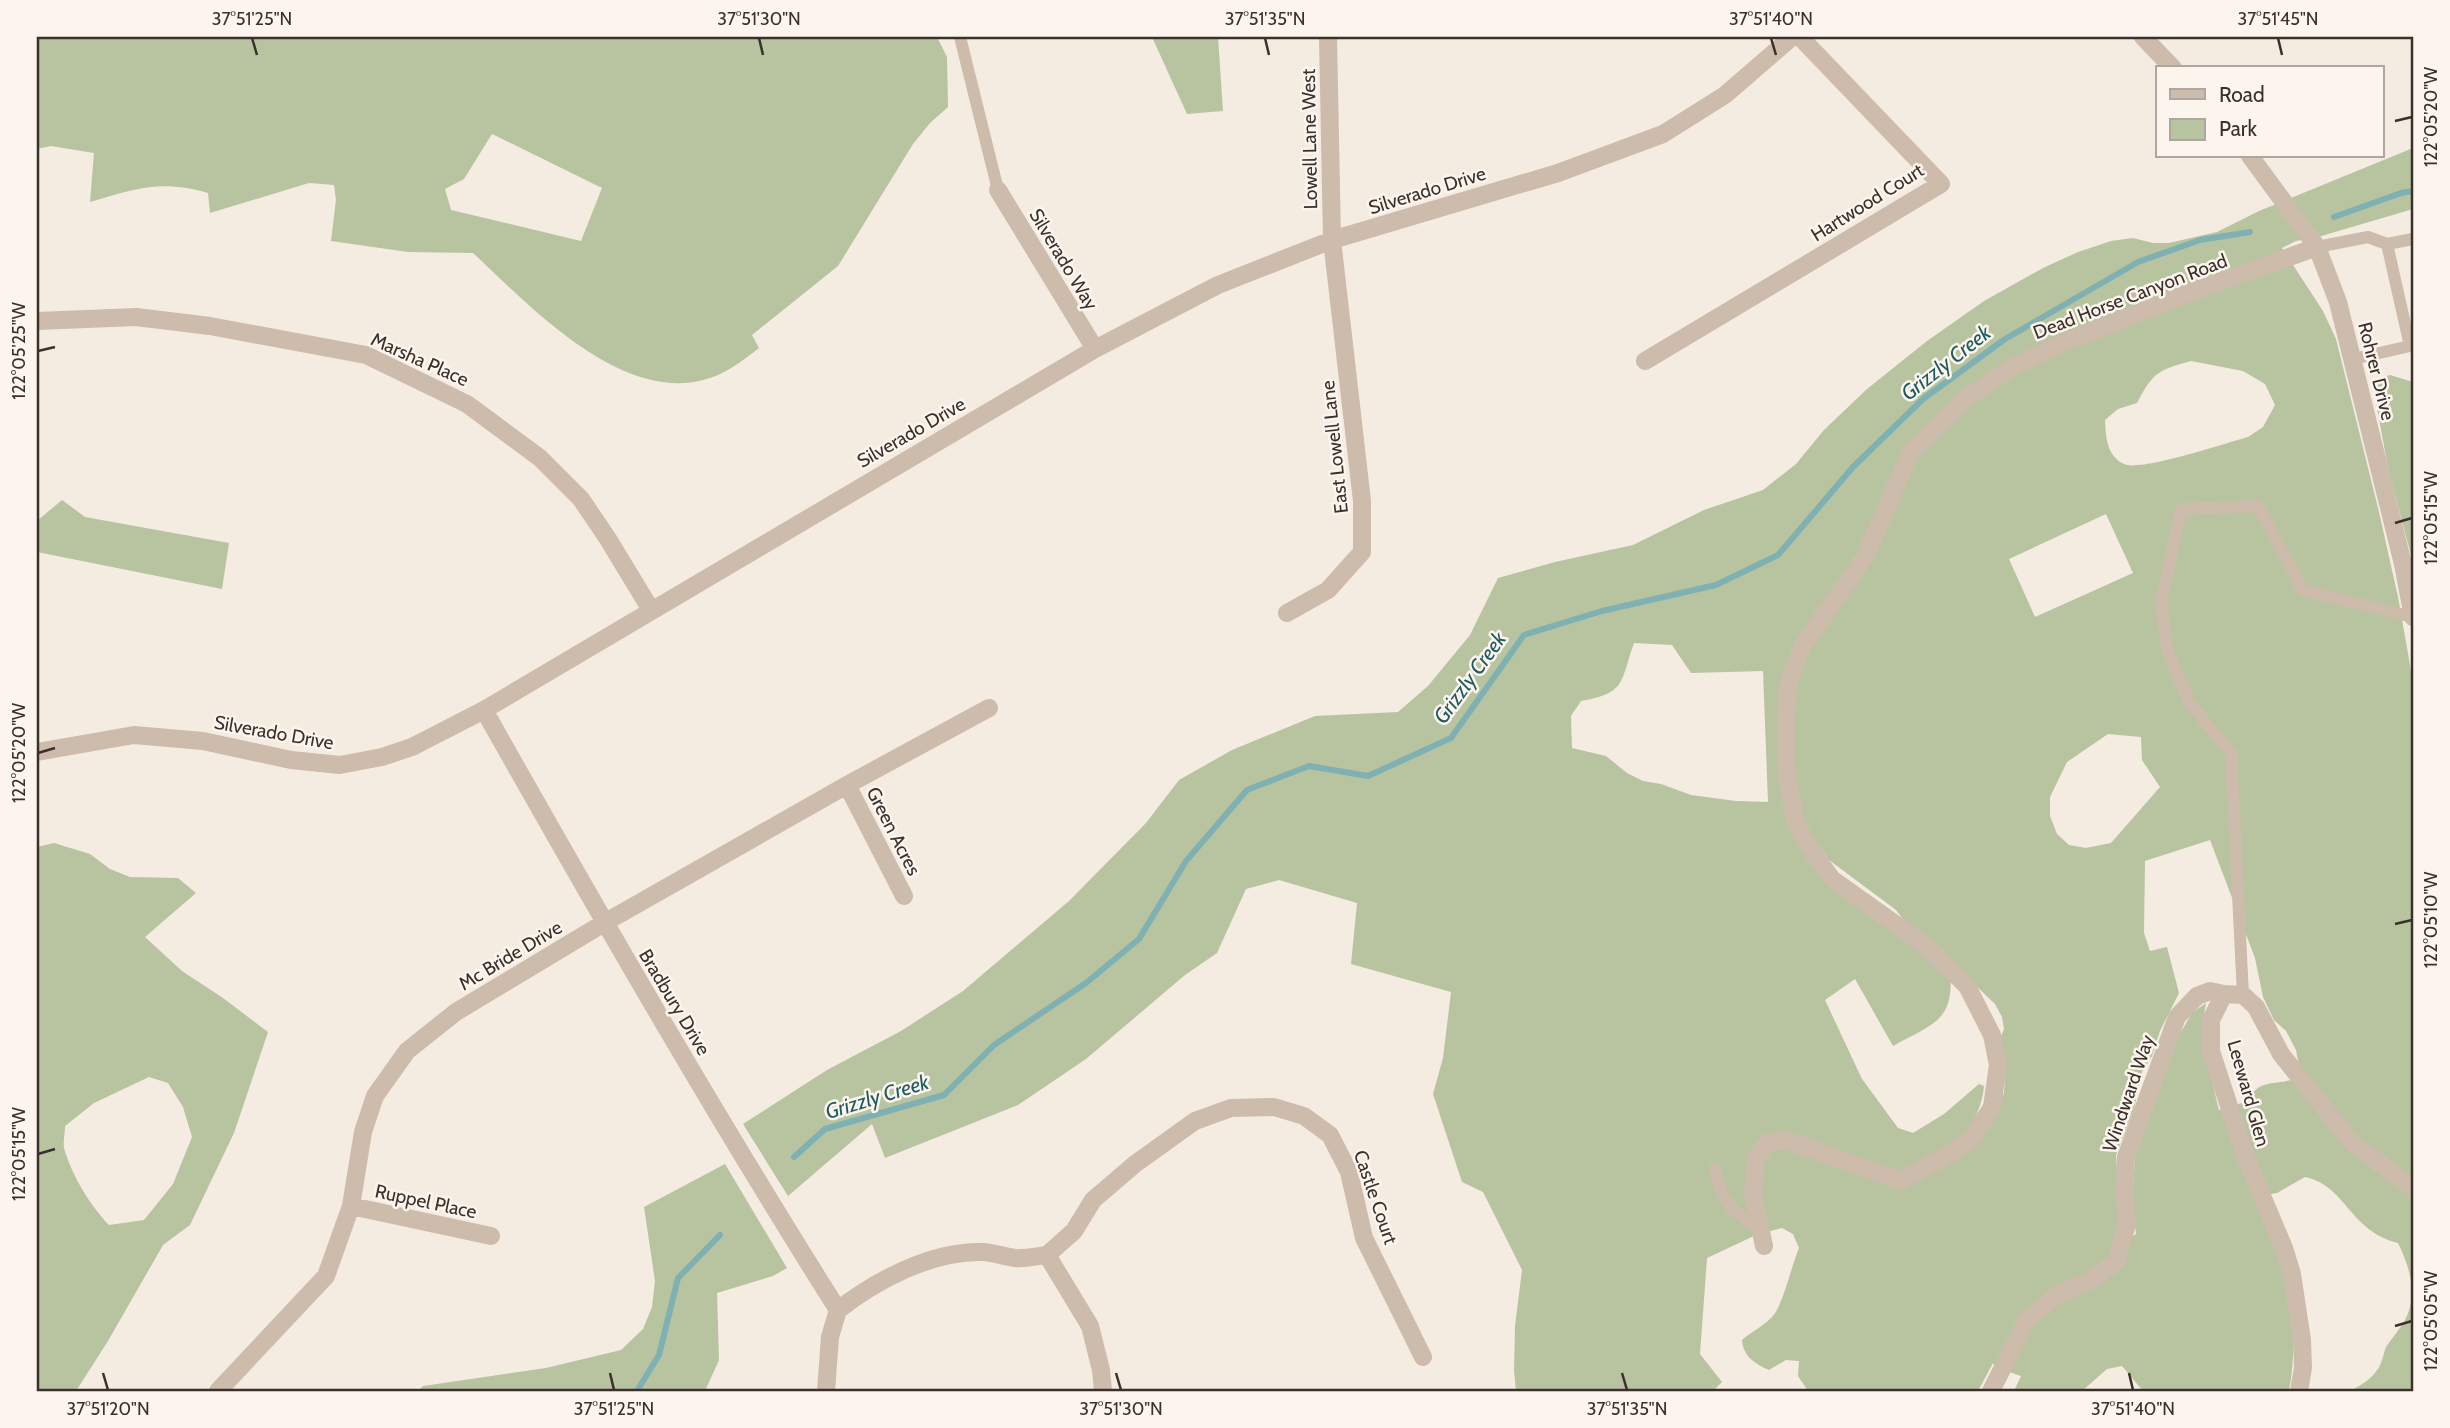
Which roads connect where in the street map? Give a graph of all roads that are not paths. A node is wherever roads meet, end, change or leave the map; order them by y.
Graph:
1 (960, 37) edge
2 (1328, 37) edge
3 (1792, 37) edge
4 (1800, 37) edge
5 (2143, 37) edge
6 (2171, 66) edge
7 (2251, 158) edge
8 (998, 190) joint
9 (2413, 239) edge
10 (1332, 240) junction
11 (2387, 244) junction
12 (2317, 247) junction
13 (37, 321) edge
14 (2412, 343) edge
15 (1095, 349) junction
16 (2353, 359) junction
17 (1645, 361) dead end
18 (650, 610) junction
19 (1287, 613) dead end
20 (2413, 617) edge
21 (989, 708) dead end
22 (484, 710) junction
23 (37, 752) edge
24 (847, 785) junction
25 (904, 896) dead end
26 (604, 923) junction
27 (2224, 994) junction
28 (2243, 995) junction
29 (1715, 1170) dead end
30 (2413, 1188) edge
31 (351, 1206) junction
32 (491, 1237) dead end
33 (1762, 1237) joint
34 (1047, 1255) junction
35 (838, 1310) junction
36 (1423, 1357) dead end
37 (218, 1391) edge
38 (826, 1391) edge
39 (1103, 1391) edge
40 (1991, 1391) edge
41 (2299, 1391) edge

1 - 8 lane
2 - 10 street, Lowell Lane West
3 - 10 street, Silverado Drive
4 - 17 street, Hartwood Court
5 - 6 street
7 - 12 street, Rohrer Drive
8 - 15 street, Silverado Way
9 - 11 lane
10 - 15 street, Silverado Drive
10 - 19 street, East Lowell Lane
11 - 12 lane
11 - 14 lane
12 - 16 street, Rohrer Drive
12 - 33 street, Dead Horse Canyon Road
13 - 18 street, Marsha Place
14 - 16 lane
15 - 18 street, Silverado Drive
16 - 20 street, Rohrer Drive
18 - 22 street, Silverado Drive
20 - 28 lane
21 - 24 street, Mc Bride Drive
22 - 23 street, Silverado Drive
22 - 26 street, Bradbury Drive
24 - 25 street, Green Acres
24 - 26 street, Mc Bride Drive
26 - 31 street, Mc Bride Drive
26 - 35 street, Bradbury Drive
27 - 28 street
27 - 40 street, Windward Way
27 - 41 street, Leeward Glen
28 - 30 street, Leeward Glen
29 - 33 lane
31 - 32 street, Ruppel Place
31 - 37 street, Mc Bride Drive
34 - 35 street
34 - 36 street, Castle Court
34 - 39 street
35 - 38 street

